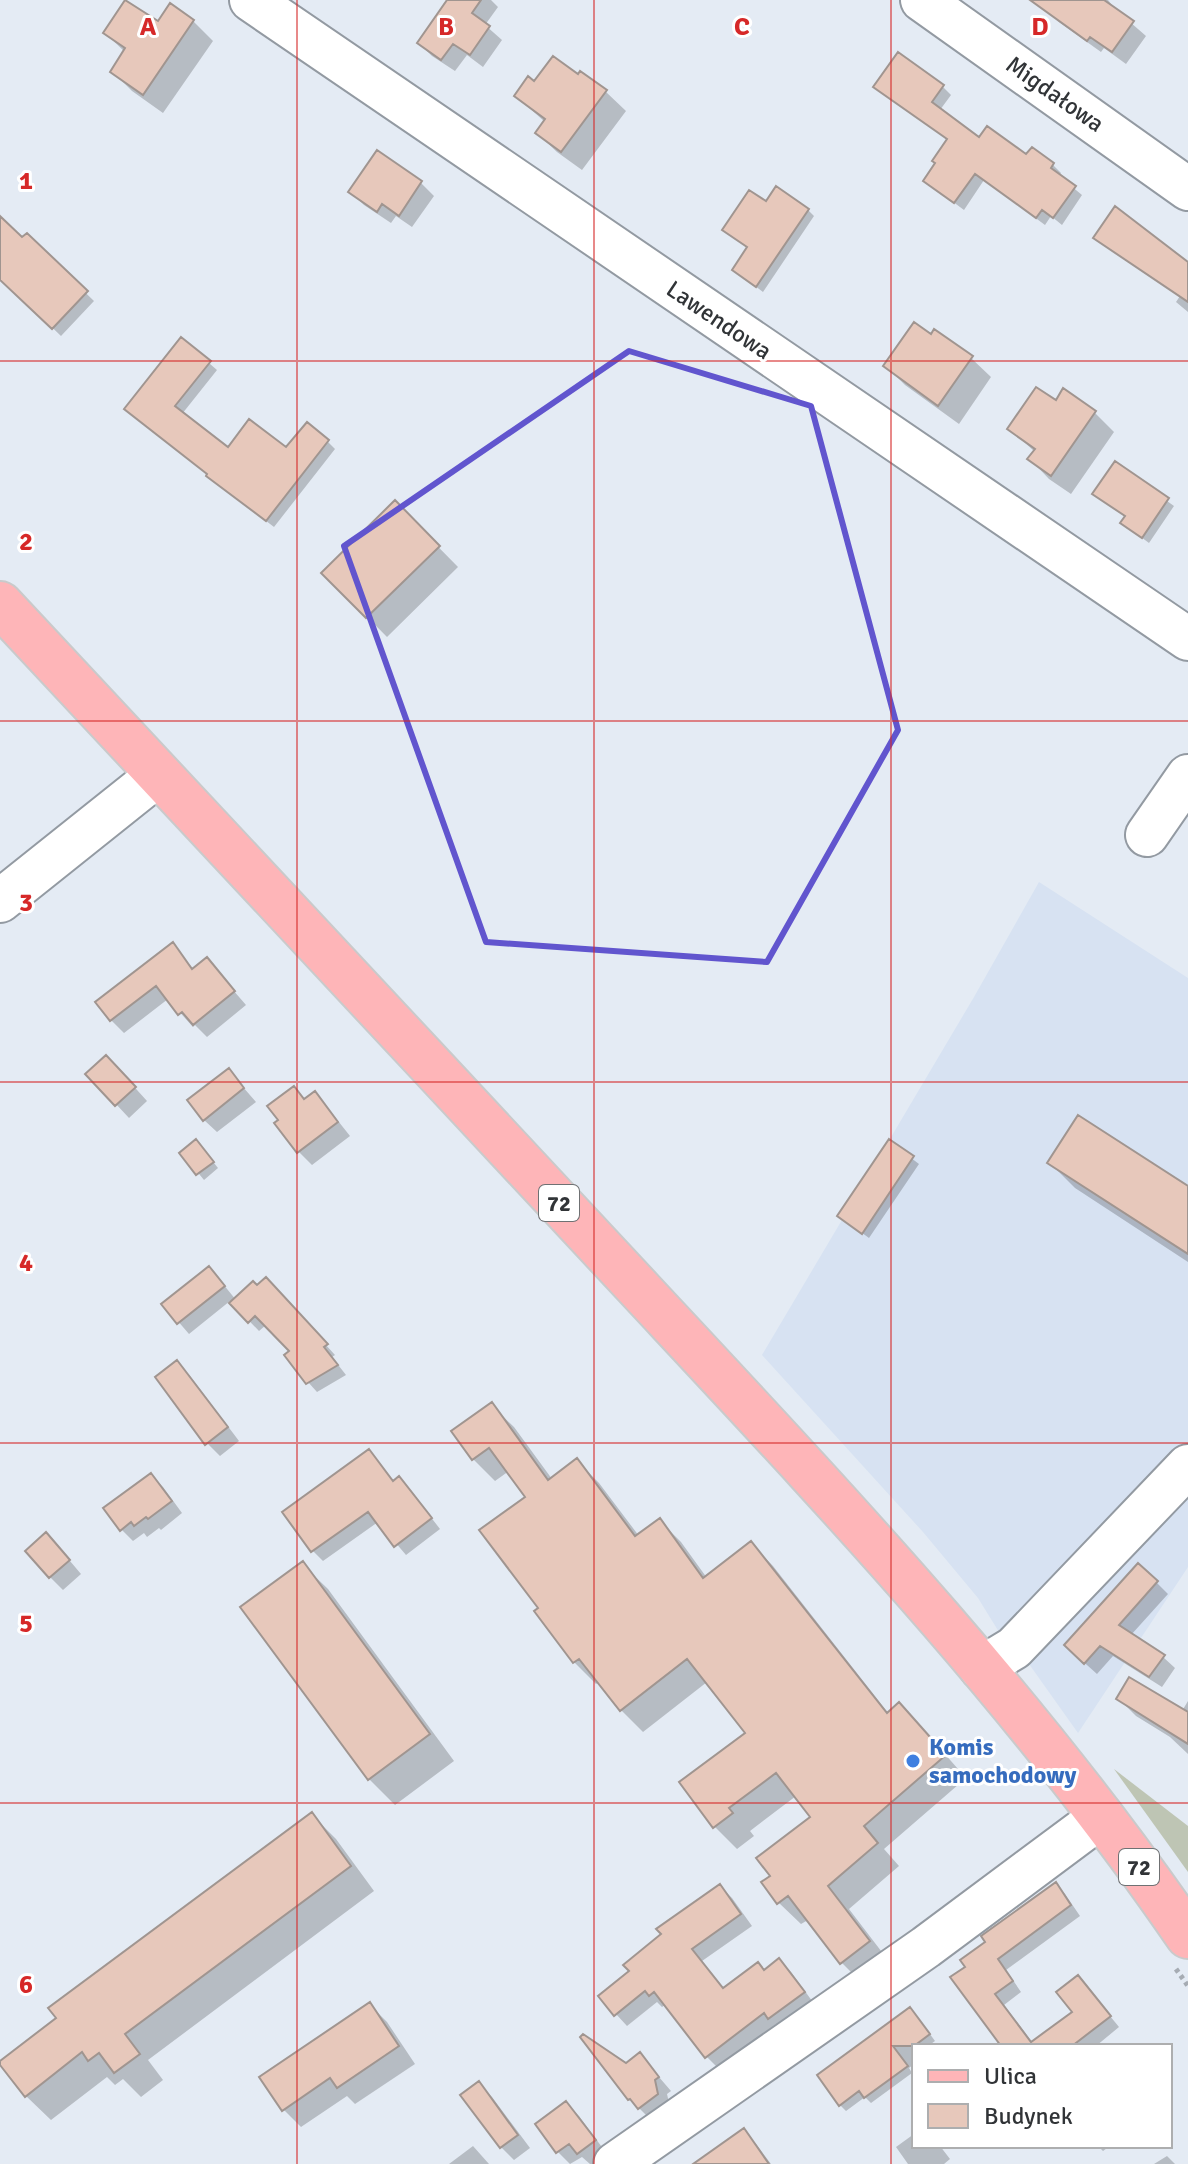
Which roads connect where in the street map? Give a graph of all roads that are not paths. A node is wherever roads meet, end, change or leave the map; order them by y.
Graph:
1 (251, 0) edge
2 (922, 0) edge
3 (1188, 189) edge
4 (0, 604) edge
5 (1188, 639) edge
6 (159, 774) junction
7 (1188, 776) edge
8 (1147, 835) dead end
9 (0, 901) edge
10 (1188, 1466) edge
11 (981, 1668) junction
12 (1102, 1816) junction
13 (1188, 1936) edge
14 (615, 2164) edge

1 - 5 street, Lawendowa
2 - 3 street, Migdałowa
4 - 6 main road, 72
6 - 9 street
6 - 11 main road, 72
7 - 8 street
10 - 11 street
11 - 12 main road, 72
12 - 13 main road, 72
12 - 14 street

